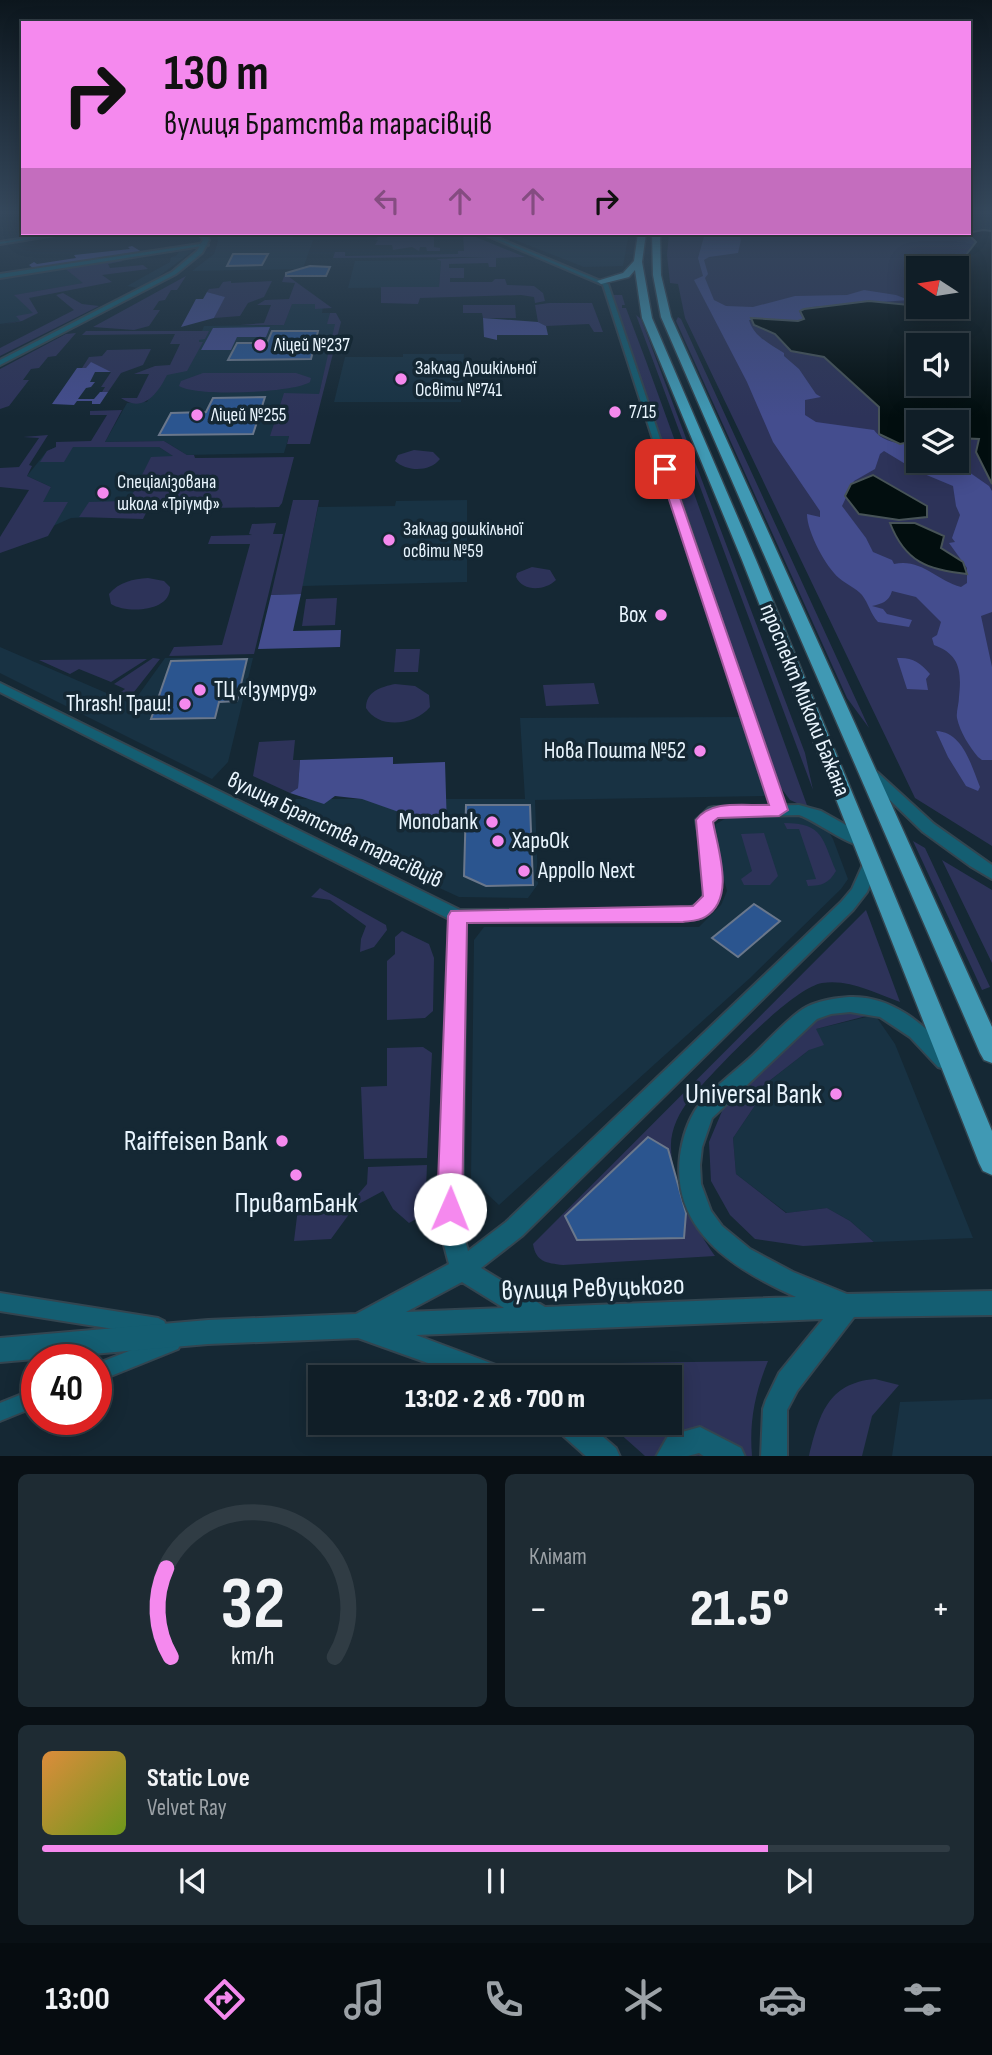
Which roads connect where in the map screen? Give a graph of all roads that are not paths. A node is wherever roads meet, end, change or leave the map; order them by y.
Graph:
1 (159, 281) edge
2 (601, 281) edge
3 (641, 281) edge
4 (657, 281) edge
5 (0, 363) edge
6 (0, 687) edge
7 (866, 768) junction
8 (779, 810) junction
9 (863, 842) junction
10 (871, 864) junction
11 (992, 873) edge
12 (458, 916) junction
13 (992, 1053) edge
14 (955, 1073) junction
15 (992, 1164) edge
16 (463, 1269) junction
17 (0, 1302) edge
18 (992, 1303) edge
19 (857, 1306) junction
20 (545, 1320) junction
21 (356, 1327) junction
22 (196, 1333) junction
23 (0, 1350) edge
24 (467, 1365) edge
25 (112, 1367) edge
26 (21, 1403) edge
27 (0, 1412) edge
28 (582, 1435) edge
29 (606, 1456) edge
30 (670, 1456) edge
31 (730, 1456) edge
32 (774, 1456) edge

1 - 5 street
2 - 8 street
3 - 9 highway, проспект Миколи Бажана
4 - 7 highway, проспект Миколи Бажана
6 - 12 street, вулиця Братства тарасівців
7 - 11 street
7 - 13 highway, проспект Миколи Бажана
8 - 9 street, вулиця Братства тарасівців
8 - 12 street, вулиця Братства тарасівців
9 - 10 highway, проспект Миколи Бажана
10 - 14 highway, проспект Миколи Бажана
10 - 16 street
12 - 16 street, вулиця Братства тарасівців
14 - 15 highway, проспект Миколи Бажана
14 - 19 street
16 - 20 street
16 - 21 street
17 - 22 street, вулиця Ревуцького
18 - 19 street, вулиця Ревуцького
19 - 20 street, вулиця Ревуцького
19 - 32 street
20 - 21 street, вулиця Ревуцького
21 - 22 street, вулиця Ревуцького
21 - 24 street
22 - 23 street, вулиця Ревуцького
22 - 25 street, вулиця Ревуцького
26 - 27 street
28 - 29 street
30 - 31 street

